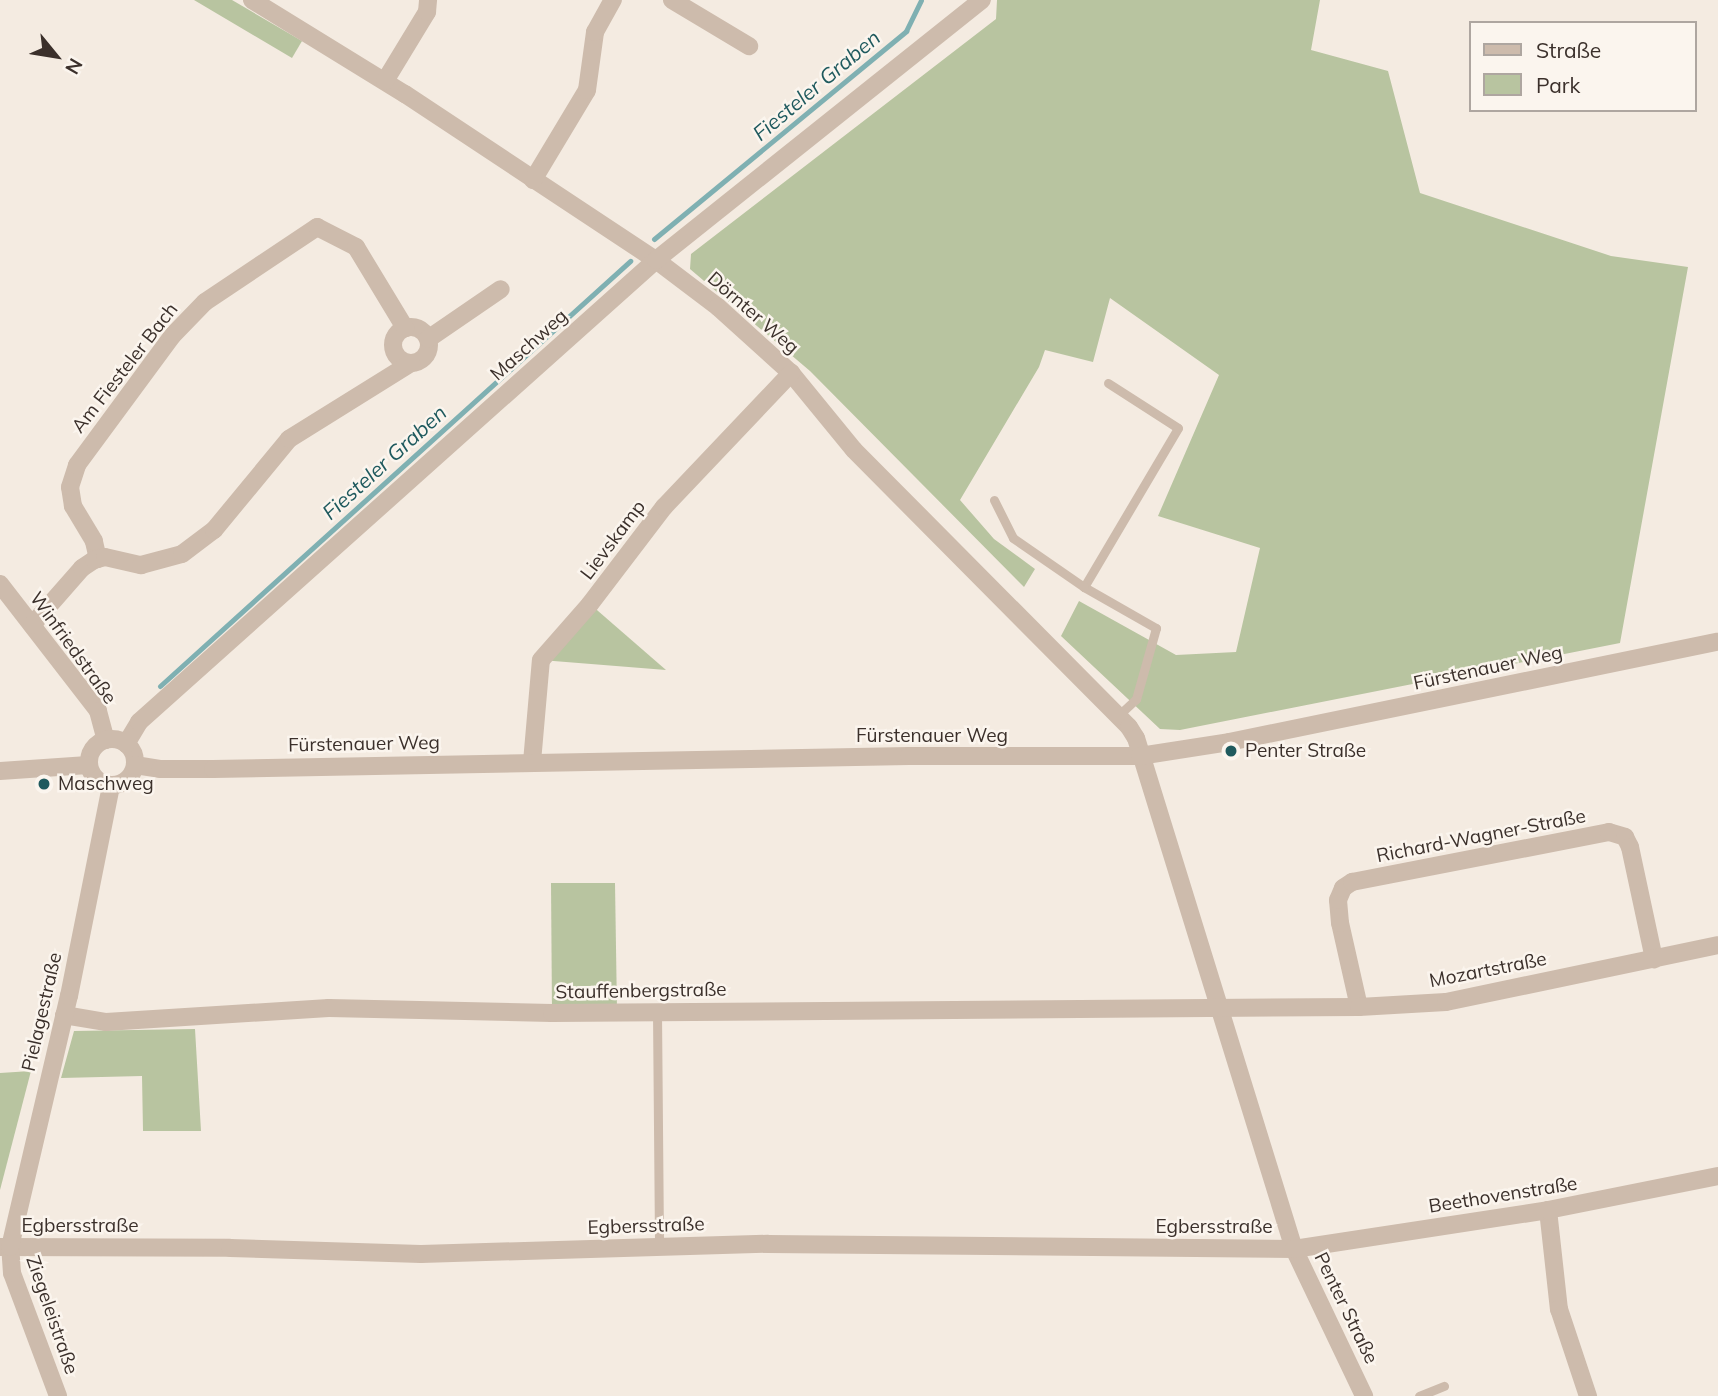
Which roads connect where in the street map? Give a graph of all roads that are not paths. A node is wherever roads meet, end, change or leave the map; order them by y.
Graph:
1 (252, 0) edge
2 (428, 0) edge
3 (613, 0) edge
4 (672, 0) edge
5 (982, 0) edge
6 (749, 46) dead end
7 (384, 81) junction
8 (533, 180) junction
9 (656, 260) junction
10 (501, 289) dead end
11 (405, 328) junction
12 (428, 339) junction
13 (411, 363) junction
14 (791, 373) junction
15 (1108, 383) dead end
16 (994, 499) dead end
17 (98, 559) junction
18 (0, 584) edge
19 (1084, 587) junction
20 (32, 625) junction
21 (1718, 642) edge
22 (1118, 716) junction
23 (106, 740) junction
24 (126, 744) junction
25 (1140, 756) junction
26 (532, 762) junction
27 (88, 765) junction
28 (135, 765) junction
29 (0, 771) edge
30 (111, 786) junction
31 (1718, 945) edge
32 (1654, 958) junction
33 (1221, 1007) junction
34 (1359, 1007) junction
35 (657, 1012) junction
36 (64, 1015) junction
37 (1718, 1176) edge
38 (1548, 1210) junction
39 (5, 1247) edge
40 (659, 1247) junction
41 (1294, 1249) junction
42 (1444, 1386) dead end
43 (58, 1396) edge
44 (1364, 1396) edge
45 (1419, 1396) edge
46 (1588, 1396) edge

1 - 7 street, Dörnter Weg
2 - 7 street
3 - 8 street
4 - 6 street
5 - 9 street, Maschweg
7 - 8 street, Dörnter Weg
8 - 9 street, Dörnter Weg
9 - 14 street, Dörnter Weg
9 - 24 street, Maschweg
10 - 12 street
11 - 12 street
11 - 13 street
11 - 17 street, Am Fiesteler Bach
12 - 13 street
13 - 17 street
14 - 22 street, Dörnter Weg
14 - 26 street, Lievskamp
15 - 19 lane
16 - 19 lane
17 - 20 street
18 - 20 street, Winfriedstraße
19 - 22 lane
20 - 23 street, Winfriedstraße
21 - 25 street, Fürstenauer Weg
22 - 25 street, Dörnter Weg
23 - 24 street
23 - 27 street
24 - 28 street
25 - 26 street, Fürstenauer Weg
25 - 33 street, Penter Straße
26 - 28 street, Fürstenauer Weg
27 - 29 street
27 - 30 street
28 - 30 street
30 - 36 street, Pielagestraße
31 - 32 street, Mozartstraße
32 - 34 street, Mozartstraße
32 - 34 street, Richard-Wagner-Straße
33 - 34 street, Mozartstraße
33 - 35 street, Stauffenbergstraße
33 - 41 street, Penter Straße
35 - 36 street, Stauffenbergstraße
35 - 40 lane
36 - 39 street, Pielagestraße
37 - 38 street, Beethovenstraße
38 - 41 street, Beethovenstraße
38 - 46 street
39 - 40 street, Egbersstraße
39 - 43 street, Ziegeleistraße
40 - 41 street, Egbersstraße
41 - 44 street, Penter Straße
42 - 45 lane

